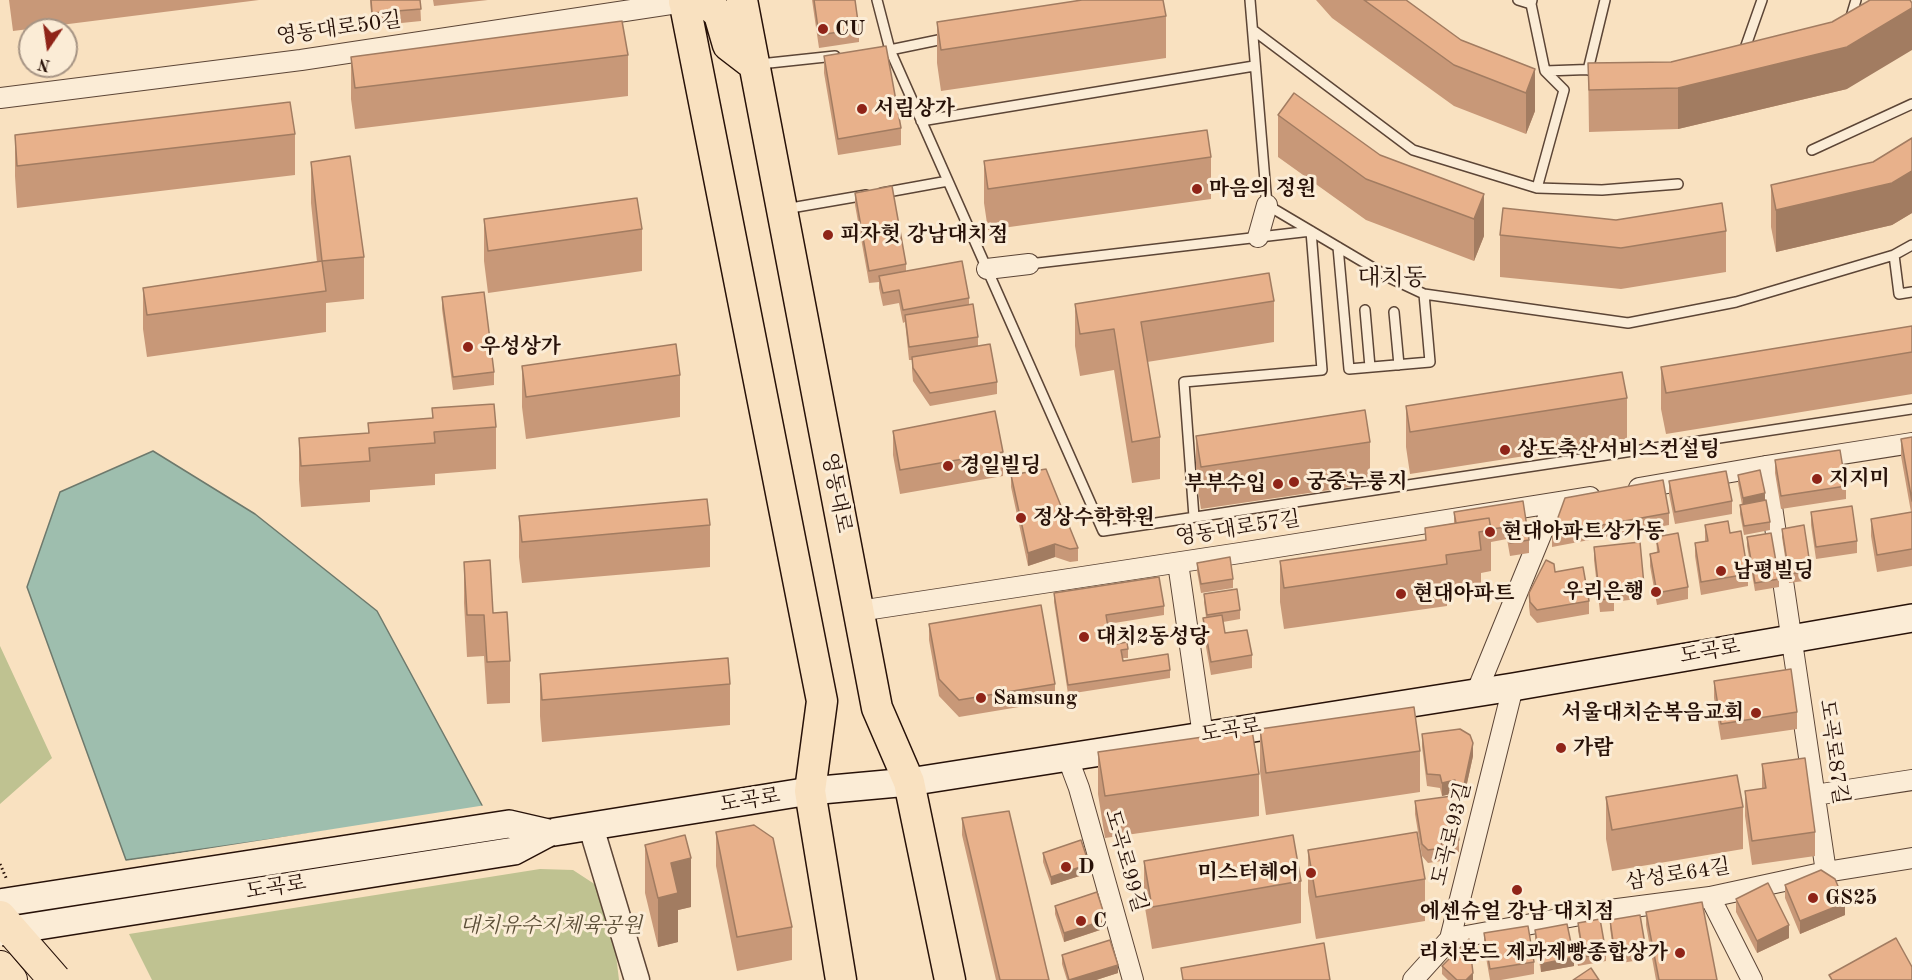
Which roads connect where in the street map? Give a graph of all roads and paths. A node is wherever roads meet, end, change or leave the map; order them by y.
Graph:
1 (742, 0) edge
2 (877, 0) edge
3 (1250, 0) edge
4 (1518, 0) edge
5 (1605, 0) edge
6 (1762, 0) edge
7 (1856, 0) edge
8 (684, 1) edge
9 (1532, 2) edge
10 (1857, 25) edge
11 (1253, 30) junction
12 (959, 35) edge
13 (890, 50) junction
14 (879, 51) edge
15 (845, 55) edge
16 (1753, 55) edge
17 (1742, 56) junction
18 (1731, 58) edge
19 (754, 65) junction
20 (1254, 66) junction
21 (1610, 69) edge
22 (1588, 70) junction
23 (1545, 71) junction
24 (0, 98) edge
25 (1912, 104) edge
26 (921, 121) junction
27 (1812, 150) dead end
28 (948, 181) junction
29 (1678, 184) dead end
30 (1537, 188) junction
31 (1267, 205) junction
32 (782, 210) junction
33 (1311, 231) junction
34 (1258, 237) junction
35 (1912, 245) edge
36 (1338, 247) junction
37 (1894, 255) junction
38 (1029, 264) joint
39 (987, 269) junction
40 (1912, 292) edge
41 (1425, 294) junction
42 (1365, 310) dead end
43 (1394, 312) dead end
44 (1399, 364) junction
45 (1370, 367) junction
46 (1912, 409) edge
47 (1912, 443) edge
48 (1766, 466) junction
49 (1554, 504) junction
50 (1194, 517) junction
51 (1178, 563) junction
52 (859, 611) junction
53 (1912, 618) edge
54 (1793, 638) junction
55 (1513, 687) junction
56 (1478, 691) junction
57 (1203, 736) junction
58 (1067, 756) junction
59 (1912, 780) edge
60 (909, 782) junction
61 (810, 791) junction
62 (1815, 795) junction
63 (591, 827) junction
64 (548, 833) junction
65 (1912, 858) edge
66 (1826, 872) junction
67 (1710, 897) junction
68 (0, 903) edge
69 (0, 917) edge
70 (0, 932) edge
71 (1450, 939) junction
72 (55, 980) edge
73 (637, 980) edge
74 (842, 980) edge
75 (950, 980) edge
76 (1133, 980) edge
77 (1413, 980) edge
78 (1752, 980) edge

1 - 19 main road, 영동대로
2 - 13 lane
3 - 11 lane
4 - 9 lane
5 - 22 lane
6 - 17 lane
7 - 10 lane
8 - 19 main road
8 - 24 street, 영동대로50길
8 - 61 main road
9 - 23 lane
11 - 20 lane
11 - 30 lane
12 - 13 lane
13 - 14 lane
13 - 26 lane
15 - 19 lane
16 - 17 lane
17 - 18 lane
19 - 32 main road, 영동대로
20 - 26 lane
20 - 31 lane
21 - 22 lane
22 - 23 lane
23 - 30 lane
25 - 27 lane
26 - 28 lane
28 - 32 lane
28 - 39 lane
29 - 30 lane
31 - 33 lane
31 - 34 street
32 - 52 main road, 영동대로
33 - 34 lane
33 - 36 lane
33 - 50 lane
34 - 38 lane
35 - 37 lane
36 - 41 lane
36 - 45 lane
37 - 40 lane
37 - 41 lane
38 - 39 street
39 - 50 lane
41 - 44 lane
42 - 45 lane
43 - 44 lane
44 - 45 lane
46 - 50 lane
47 - 48 street, 영동대로57길
48 - 49 street, 영동대로57길
48 - 54 street, 도곡로87길
49 - 51 street, 영동대로57길
49 - 56 street
51 - 52 street, 영동대로57길
51 - 57 street
52 - 60 main road, 영동대로
53 - 54 main road, 도곡로
54 - 55 main road, 도곡로
54 - 62 street, 도곡로87길
55 - 56 main road, 도곡로
55 - 71 street, 도곡로93길
56 - 57 main road, 도곡로
57 - 58 main road, 도곡로
58 - 60 main road, 도곡로
58 - 76 street, 도곡로99길
59 - 62 street
60 - 61 main road, 도곡로
60 - 75 main road, 영동대로
61 - 63 main road, 도곡로
61 - 74 main road
62 - 66 street, 도곡로87길
63 - 64 main road, 도곡로
63 - 73 street
64 - 68 main road, 도곡로, bridge
64 - 70 main road, 도곡로, bridge
65 - 66 street, 삼성로64길
66 - 67 street, 삼성로64길
67 - 71 street, 삼성로64길
67 - 78 street
69 - 72 highway, bridge
71 - 77 street, 도곡로93길

